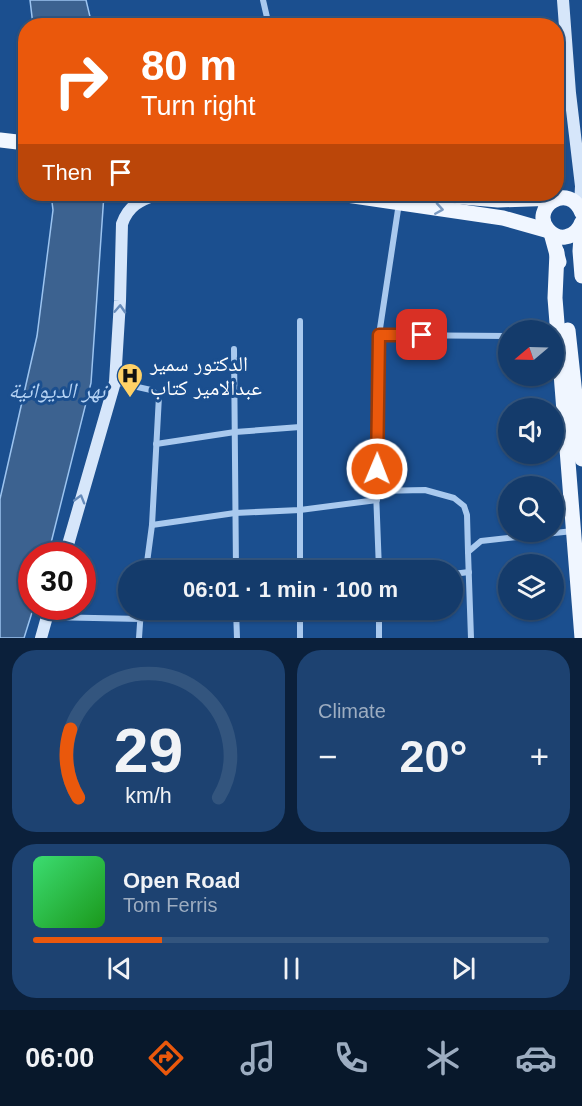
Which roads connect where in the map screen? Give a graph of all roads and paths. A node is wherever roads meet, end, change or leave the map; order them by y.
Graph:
1 (263, 0) edge
2 (563, 0) edge
3 (267, 18) edge
4 (564, 92) edge
5 (570, 93) junction
6 (0, 140) edge
7 (18, 142) edge
8 (582, 186) edge
9 (564, 198) edge
10 (142, 201) edge
11 (386, 201) edge
12 (553, 201) edge
13 (399, 203) junction
14 (581, 210) edge
15 (515, 221) junction
16 (582, 223) edge
17 (550, 232) junction
18 (557, 252) junction
19 (582, 276) edge
20 (555, 298) junction
21 (556, 320) edge
22 (300, 321) dead end
23 (379, 335) junction
24 (498, 336) edge
25 (234, 349) dead end
26 (115, 382) junction
27 (560, 386) edge
28 (300, 427) junction
29 (235, 432) junction
30 (156, 444) junction
31 (582, 459) edge
32 (376, 491) junction
33 (377, 500) junction
34 (300, 510) junction
35 (236, 513) junction
36 (152, 525) junction
37 (573, 531) junction
38 (69, 542) edge
39 (468, 552) junction
40 (147, 560) edge
41 (236, 560) edge
42 (300, 560) edge
43 (379, 560) edge
44 (469, 572) junction
45 (463, 573) edge
46 (96, 615) edge
47 (118, 616) edge
48 (47, 620) edge
49 (141, 620) edge
50 (236, 620) edge
51 (300, 620) edge
52 (379, 620) edge
53 (41, 638) edge
54 (139, 638) edge
55 (237, 638) edge
56 (300, 638) edge
57 (379, 638) edge
58 (471, 638) edge
59 (582, 638) edge

1 - 3 street
2 - 5 main road
4 - 5 street
5 - 8 main road
6 - 7 main road
8 - 14 main road
9 - 14 main road
26 -> 10 main road
11 - 13 main road
12 - 17 main road
13 -> 15 main road
13 - 23 street
15 - 17 main road
15 - 20 main road
16 - 17 main road
16 - 19 main road
17 - 18 main road
18 - 20 main road
18 - 31 main road
20 - 21 main road
22 - 28 street
23 - 24 street
23 - 32 street
25 - 29 street
26 - 30 street
38 -> 26 main road
27 - 37 main road
28 - 29 street
28 - 34 street
29 - 30 street
29 - 35 street
30 - 36 street
32 - 33 street
32 - 39 street
33 - 34 street
33 - 43 street
34 - 35 street
34 - 42 street
35 - 36 street
35 - 41 street
36 - 40 street
37 - 39 street
37 - 59 main road
39 - 44 street
44 - 45 street
44 - 58 street
46 - 47 street
48 - 53 main road
49 - 54 street
50 - 55 street
51 - 56 street
52 - 57 street

